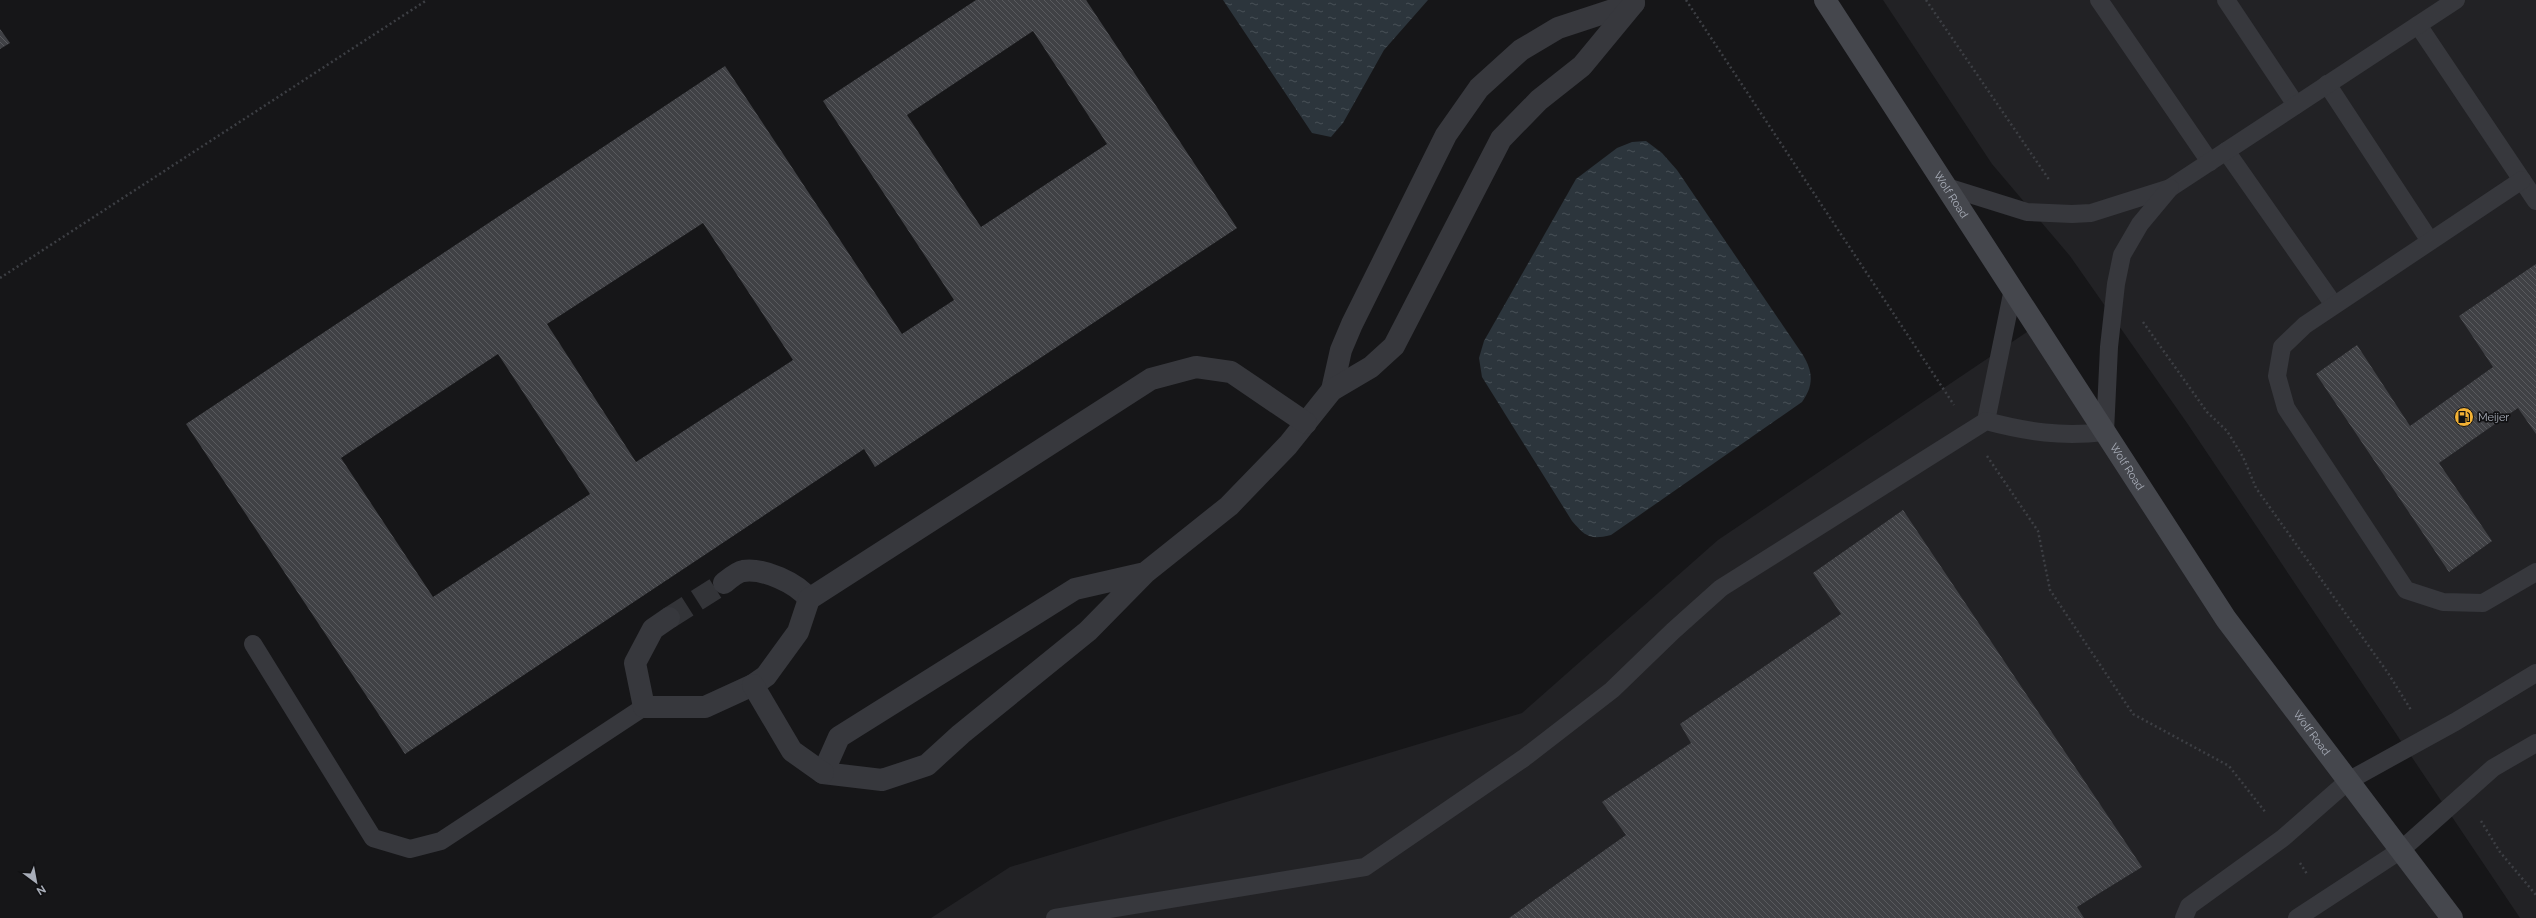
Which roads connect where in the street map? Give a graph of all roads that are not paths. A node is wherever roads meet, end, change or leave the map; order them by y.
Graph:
1 (1826, 0) edge
2 (2099, 0) edge
3 (2226, 0) edge
4 (1637, 1) edge
5 (2451, 1) edge
6 (2418, 25) junction
7 (2327, 84) junction
8 (2296, 105) junction
9 (2226, 151) junction
10 (2210, 162) junction
11 (2522, 180) junction
12 (1947, 187) junction
13 (2170, 188) junction
14 (2536, 201) edge
15 (2430, 241) junction
16 (2013, 289) junction
17 (2334, 305) junction
18 (1332, 390) junction
19 (1986, 420) junction
20 (1306, 423) junction
21 (2105, 432) junction
22 (2536, 572) edge
23 (1145, 573) junction
24 (724, 582) tunnel mouth
25 (809, 600) junction
26 (669, 618) tunnel mouth
27 (254, 644) dead end
28 (2536, 672) edge
29 (753, 685) junction
30 (644, 707) junction
31 (2536, 743) edge
32 (823, 773) junction
33 (2348, 780) junction
34 (2401, 850) junction
35 (1055, 918) edge
36 (2184, 918) edge
37 (2297, 918) edge
38 (2452, 918) edge

1 - 12 main road, Wolf Road
2 - 10 lane
3 - 8 lane
4 - 18 street
4 - 18 street
5 - 6 lane
6 - 7 lane
6 - 11 lane
7 - 8 lane
7 - 15 lane
8 - 9 lane
9 - 10 lane
9 - 17 lane
10 - 13 lane
11 - 14 lane
11 - 15 lane
12 - 13 lane
12 - 16 main road, Wolf Road
13 - 21 lane
15 - 17 lane
16 - 19 lane
16 - 21 main road, Wolf Road
17 - 22 lane
18 - 20 street
19 - 21 lane
19 - 35 lane
20 - 23 street
20 - 25 street
21 - 33 main road, Wolf Road
23 - 32 street
23 - 32 street
24 - 25 street
25 - 29 street
26 - 30 street
27 - 30 lane
28 - 33 lane
29 - 30 street
29 - 32 street
31 - 34 lane
33 - 34 main road, Wolf Road
33 - 36 lane
34 - 37 lane
34 - 38 main road, Wolf Road

